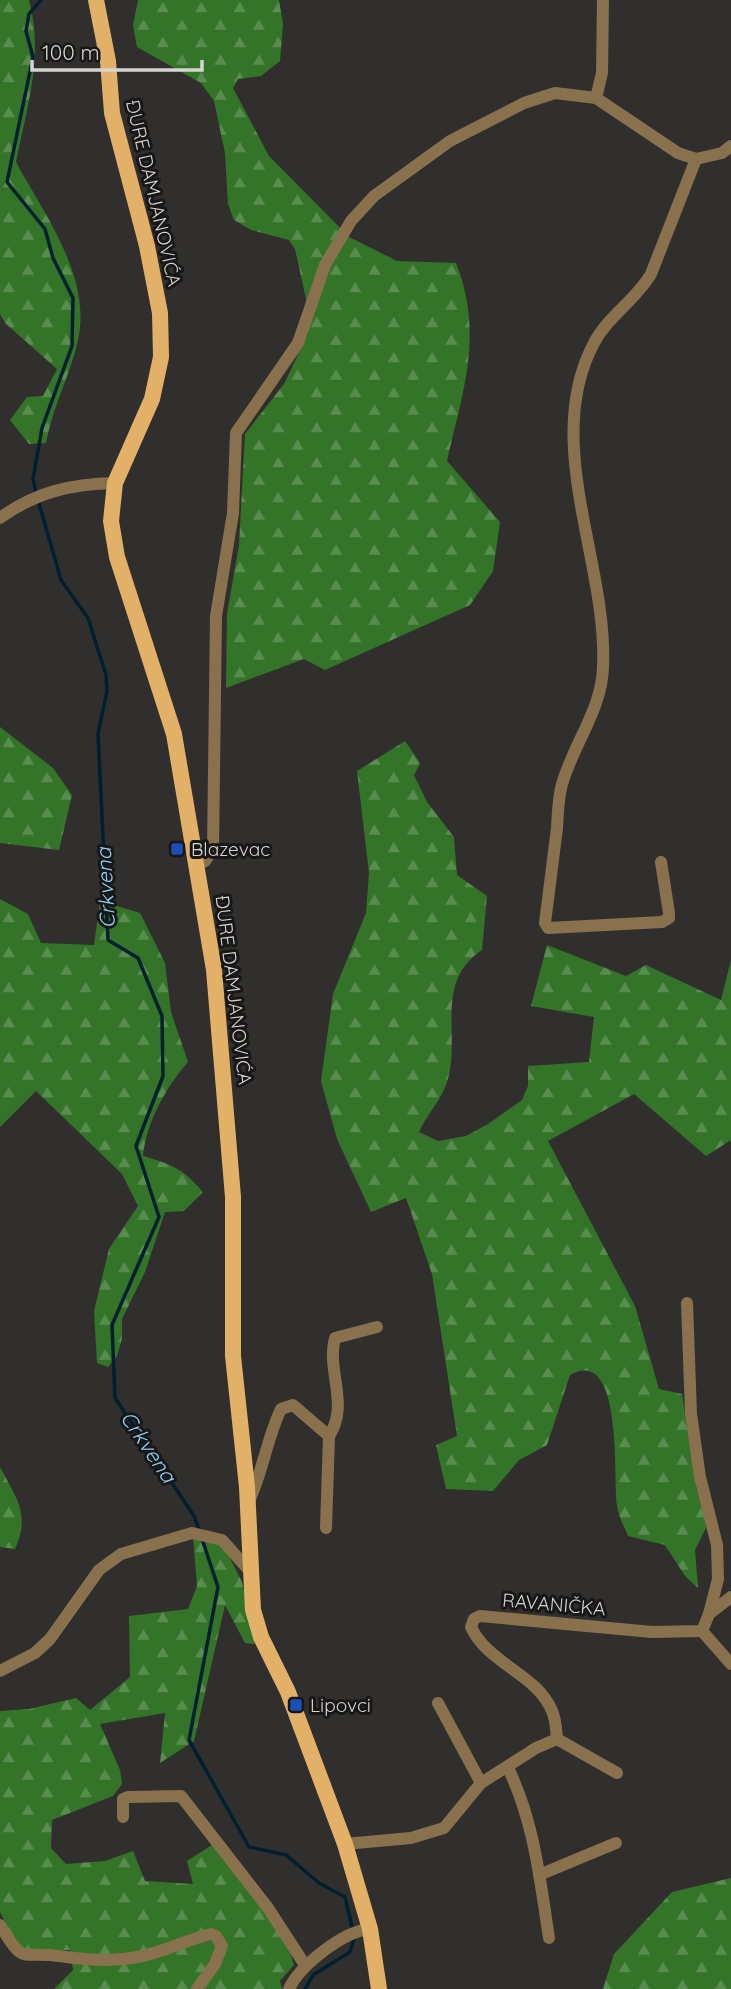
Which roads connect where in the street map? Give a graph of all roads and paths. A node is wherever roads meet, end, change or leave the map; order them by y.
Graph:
1 (96, 0) edge
2 (603, 0) edge
3 (596, 98) junction
4 (731, 146) edge
5 (695, 159) junction
6 (115, 483) junction
7 (0, 518) edge
8 (661, 862) dead end
9 (196, 866) junction
10 (687, 1303) dead end
11 (377, 1327) dead end
12 (329, 1436) junction
13 (248, 1503) junction
14 (326, 1528) dead end
15 (248, 1569) junction
16 (731, 1597) edge
17 (709, 1614) junction
18 (702, 1631) junction
19 (731, 1664) edge
20 (1, 1668) edge
21 (438, 1703) dead end
22 (557, 1739) junction
23 (508, 1768) junction
24 (617, 1773) dead end
25 (481, 1783) junction
26 (122, 1817) dead end
27 (616, 1843) dead end
28 (345, 1844) junction
29 (539, 1875) junction
30 (0, 1925) edge
31 (359, 1931) junction
32 (549, 1938) dead end
33 (306, 1965) junction
34 (291, 1985) edge
35 (197, 1989) edge
36 (279, 1989) edge
37 (379, 1989) edge

1 - 6 main road, ĐURE DAMJANOVIĆA
2 - 3 street
3 - 5 street
3 - 9 street
4 - 5 street
5 - 8 street
6 - 7 street
6 - 9 main road, ĐURE DAMJANOVIĆA
9 - 13 main road, ĐURE DAMJANOVIĆA
10 - 17 street
11 - 12 street
12 - 13 street
12 - 14 street
13 - 15 main road, ĐURE DAMJANOVIĆA
15 - 20 street
15 - 28 main road, ĐURE DAMJANOVIĆA
16 - 17 street
17 - 18 street
18 - 19 street
18 - 22 street, RAVANIČKA
21 - 25 street
22 - 23 street
22 - 24 street
23 - 25 street
23 - 29 street
25 - 28 street
26 - 33 street
27 - 29 street
28 - 31 main road, ĐURE DAMJANOVIĆA
29 - 32 street
30 - 35 street
31 - 33 street
31 - 37 main road, ĐURE DAMJANOVIĆA
33 - 34 street
34 - 36 street

